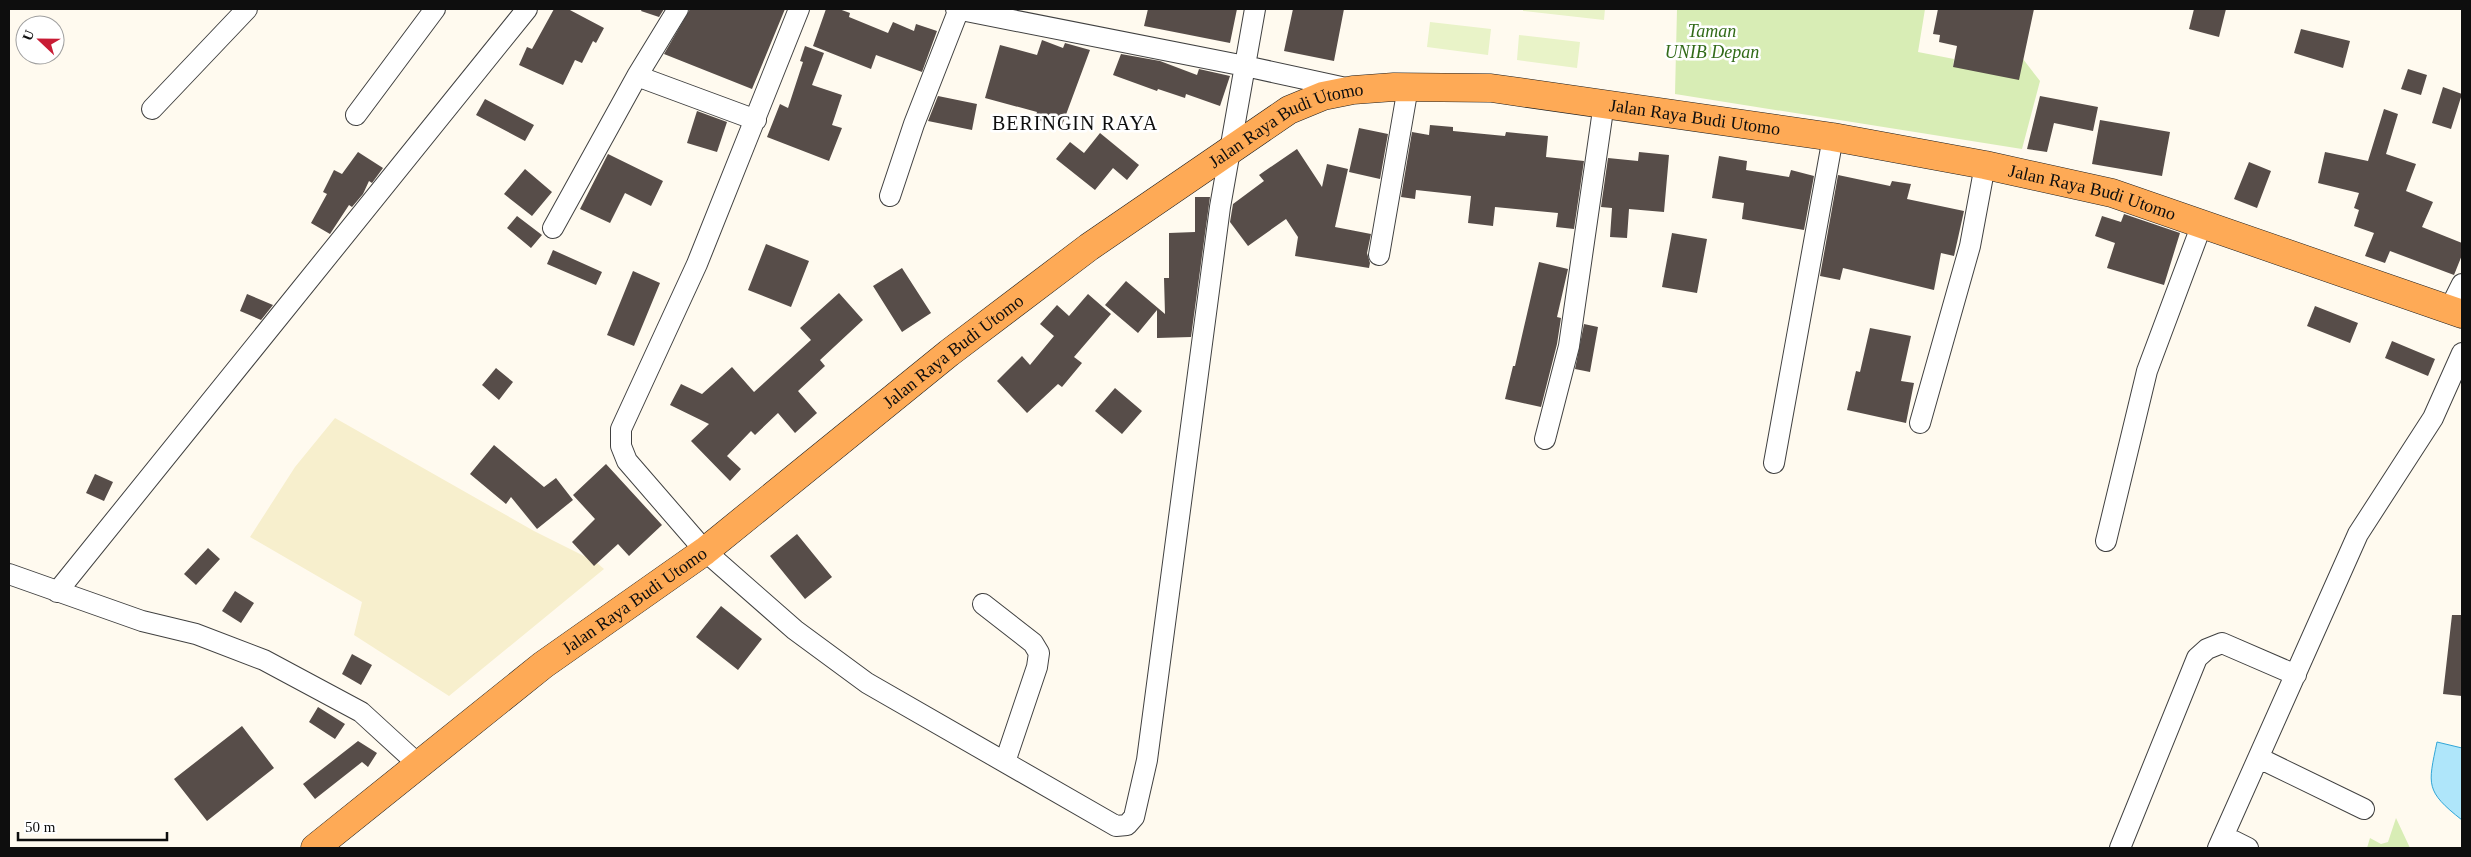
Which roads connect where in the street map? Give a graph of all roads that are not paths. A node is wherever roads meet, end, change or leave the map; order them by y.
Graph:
1 (246, 9) edge
2 (435, 9) edge
3 (527, 9) edge
4 (678, 9) edge
5 (799, 9) edge
6 (957, 9) edge
7 (1256, 9) edge
8 (1245, 66) junction
9 (637, 76) junction
10 (1408, 87) junction
11 (1353, 90) junction
12 (1604, 103) junction
13 (152, 109) dead end
14 (356, 115) dead end
15 (756, 120) junction
16 (1834, 137) junction
17 (1230, 152) junction
18 (1985, 165) junction
19 (890, 196) dead end
20 (2202, 224) junction
21 (553, 228) dead end
22 (1379, 254) dead end
23 (2462, 284) edge
24 (2455, 312) edge
25 (2462, 353) edge
26 (1920, 423) dead end
27 (1545, 440) dead end
28 (1774, 463) dead end
29 (2106, 541) dead end
30 (705, 551) junction
31 (9, 574) edge
32 (57, 592) junction
33 (983, 604) dead end
34 (2296, 675) junction
35 (2258, 758) junction
36 (1004, 762) junction
37 (420, 766) junction
38 (2364, 809) dead end
39 (2221, 842) edge
40 (315, 848) edge
41 (2120, 848) edge
42 (2248, 848) edge

1 - 13 street
2 - 14 street
3 - 32 street
4 - 9 street
5 - 15 street
6 - 8 street
6 - 19 street
7 - 8 street
8 - 11 street
8 - 17 street
9 - 15 street
9 - 21 street
10 - 11 highway, Jalan Raya Budi Utomo
10 - 12 highway, Jalan Raya Budi Utomo
10 - 22 street
11 - 17 highway, Jalan Raya Budi Utomo
12 - 16 highway, Jalan Raya Budi Utomo
12 - 27 street
15 - 30 street
16 - 18 highway, Jalan Raya Budi Utomo
16 - 28 street
17 - 30 highway, Jalan Raya Budi Utomo
17 - 36 street
18 - 20 highway, Jalan Raya Budi Utomo
18 - 26 street
20 - 24 highway, Jalan Raya Budi Utomo
20 - 29 street
23 - 24 street
25 - 34 street
30 - 36 street
30 - 37 highway, Jalan Raya Budi Utomo
31 - 32 street
32 - 37 street
33 - 36 street
34 - 35 street
34 - 41 street
35 - 38 street
35 - 39 street
37 - 40 highway, Jalan Raya Budi Utomo
39 - 42 street

